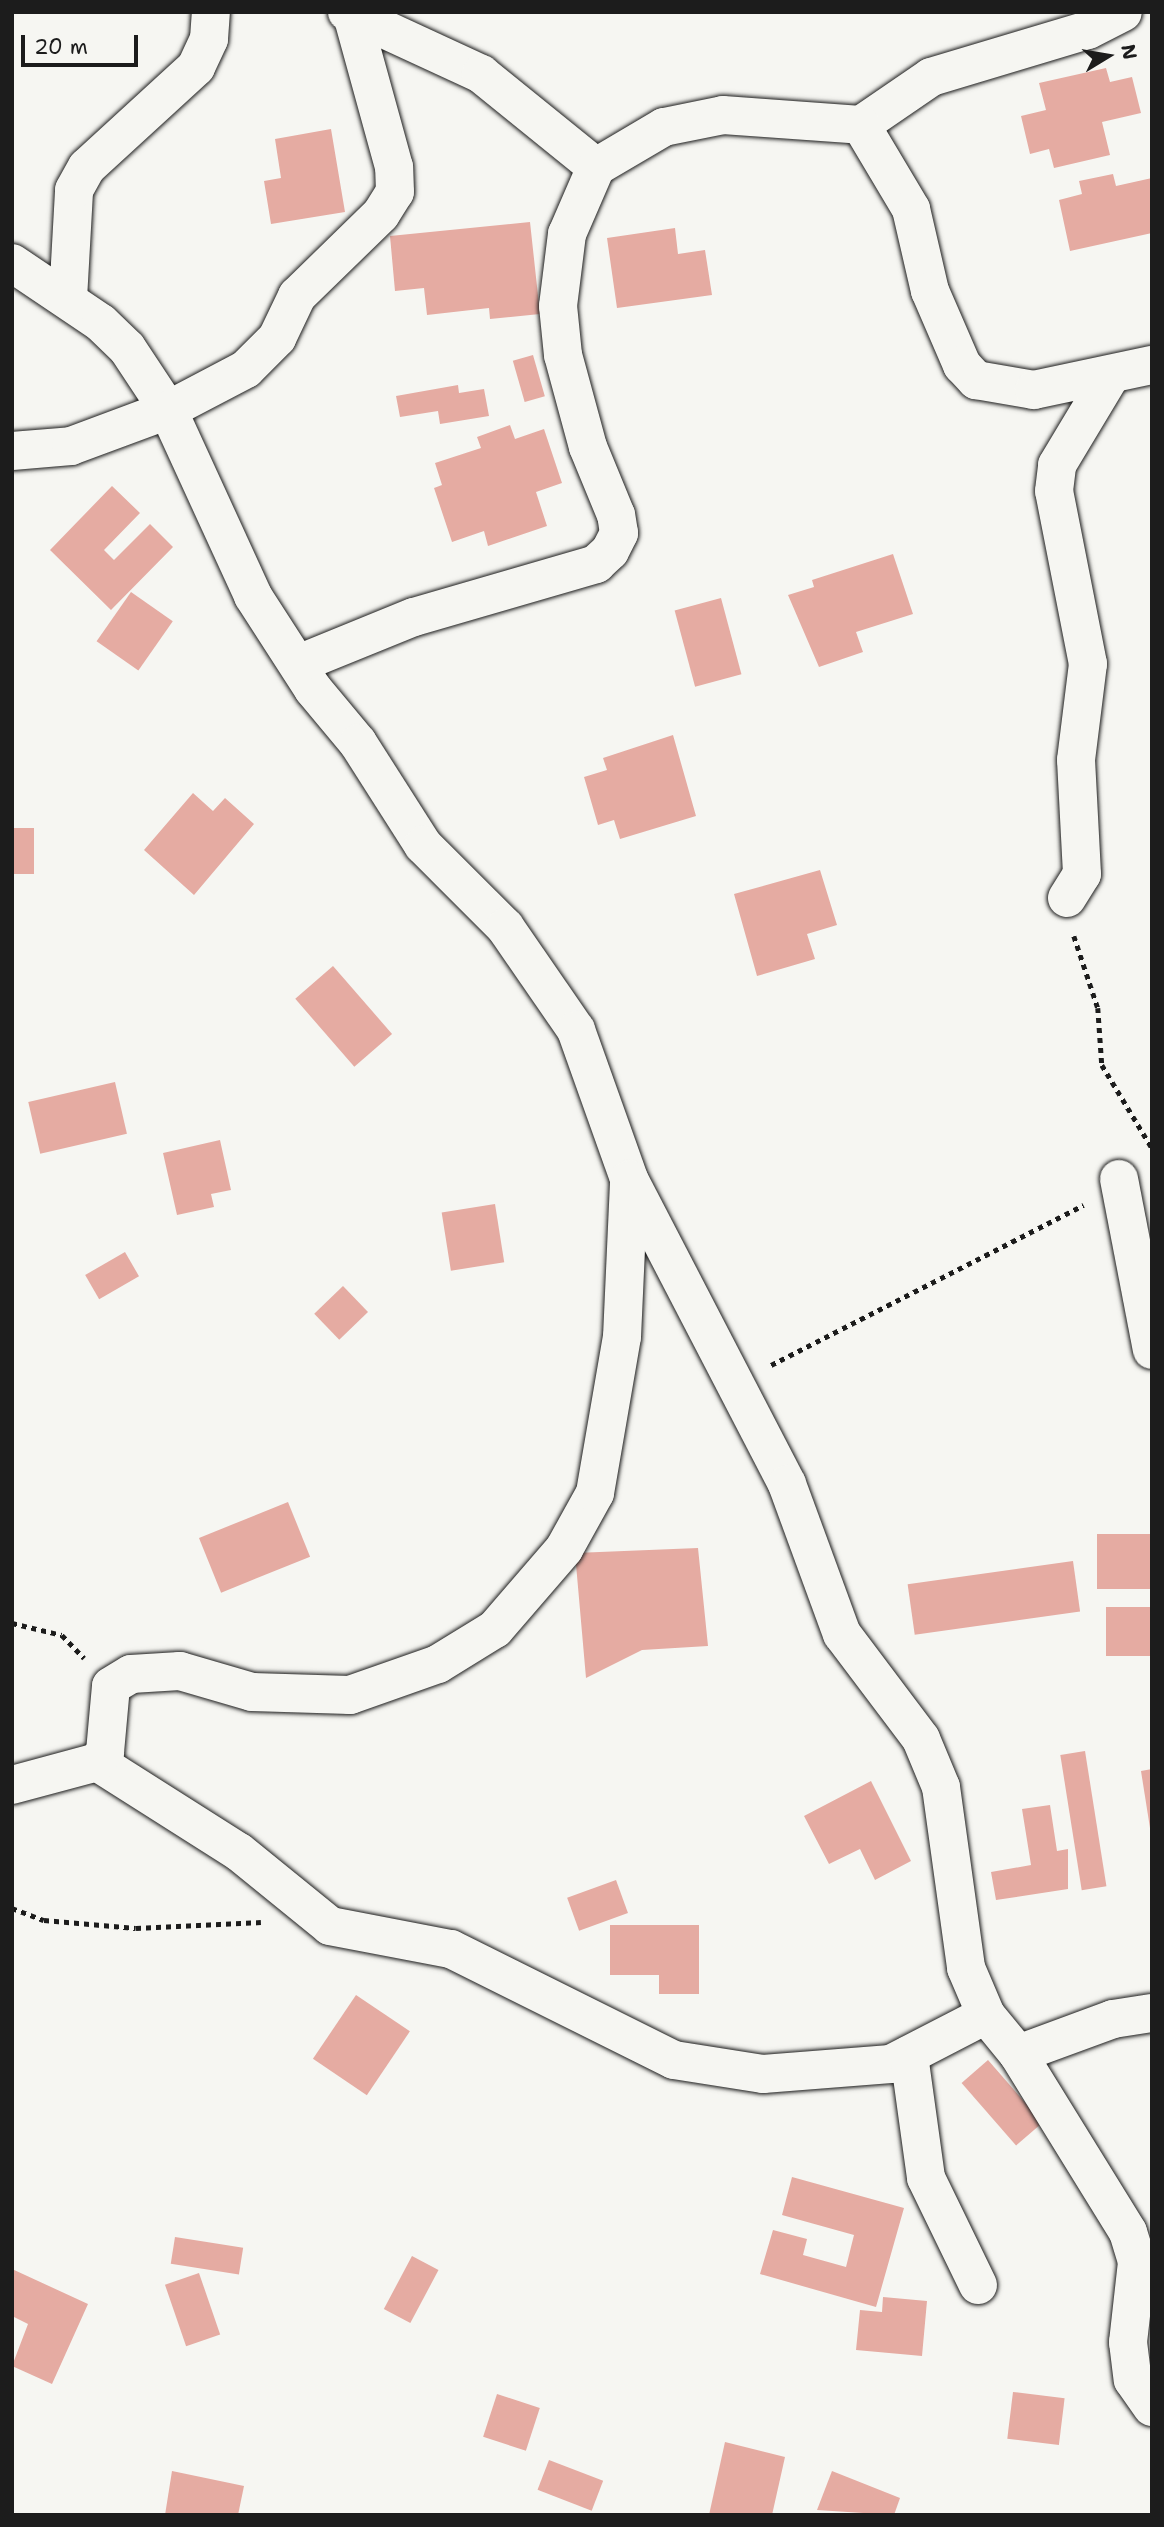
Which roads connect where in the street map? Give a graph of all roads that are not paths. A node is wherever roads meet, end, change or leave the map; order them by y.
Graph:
1 (211, 12) edge
2 (1123, 12) edge
3 (350, 13) edge
4 (861, 125) junction
5 (596, 167) junction
6 (12, 263) edge
7 (68, 299) junction
8 (1152, 365) edge
9 (1111, 375) junction
10 (168, 410) junction
11 (12, 451) edge
12 (298, 664) junction
13 (1067, 898) road end
14 (629, 1179) junction
15 (1119, 1179) road end
16 (1152, 1350) edge
17 (97, 1762) junction
18 (12, 1785) edge
19 (1152, 2014) edge
20 (986, 2015) junction
21 (1017, 2054) junction
22 (909, 2055) junction
23 (978, 2285) dead end
24 (1152, 2407) edge

1 - 7 street
2 - 4 street
3 - 5 street
3 - 10 street
4 - 5 street
4 - 9 street
5 - 12 street
6 - 7 street
7 - 10 street
8 - 9 street
9 - 13 street
10 - 11 street
10 - 12 street
12 - 14 street
14 - 17 street
14 - 20 street
15 - 16 street
17 - 18 street
17 - 22 street
19 - 21 street
20 - 21 street
20 - 22 street
21 - 24 street
22 - 23 street

